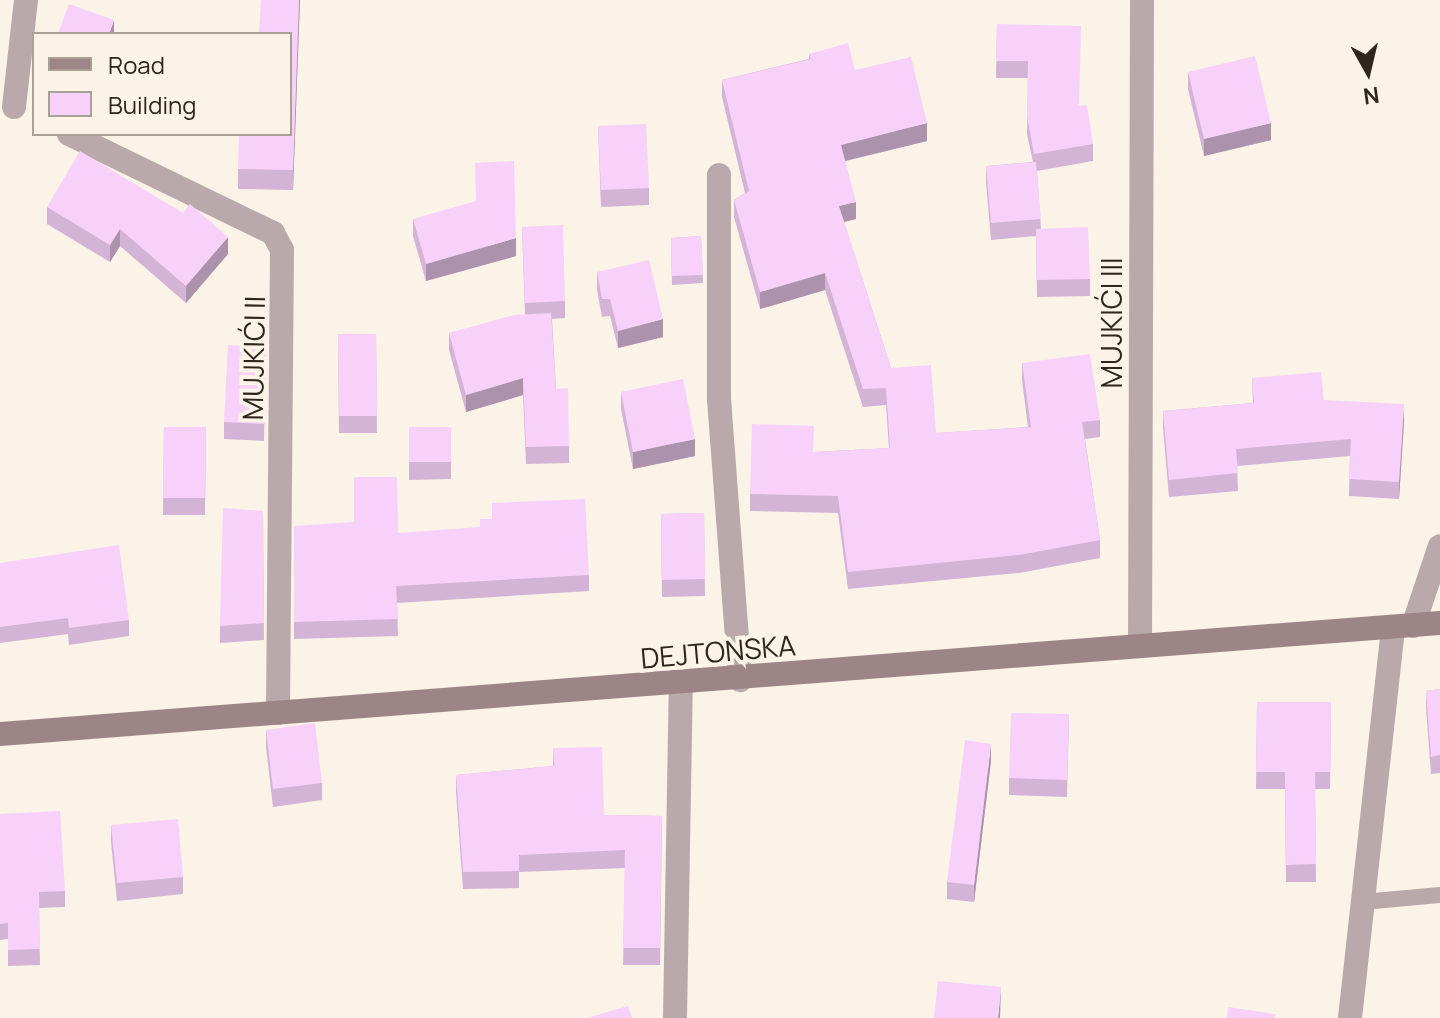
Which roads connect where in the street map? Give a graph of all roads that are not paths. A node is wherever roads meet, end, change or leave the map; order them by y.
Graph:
1 (26, 0) edge
2 (1142, 0) edge
3 (16, 109) edge
4 (73, 136) edge
5 (719, 175) dead end
6 (1440, 546) edge
7 (1440, 623) edge
8 (1403, 627) junction
9 (1140, 646) junction
10 (740, 680) junction
11 (681, 685) junction
12 (278, 713) junction
13 (0, 734) edge
14 (1440, 895) edge
15 (1363, 902) junction
16 (675, 1018) edge
17 (1350, 1018) edge

1 - 3 street
2 - 9 street, MUJKIĆI III
4 - 12 street, MUJKIĆI II
5 - 10 street
6 - 8 street
7 - 8 main road, DEJTONSKA
8 - 9 main road, DEJTONSKA
8 - 15 street
9 - 10 main road, DEJTONSKA
10 - 11 main road, DEJTONSKA
11 - 12 main road, DEJTONSKA
11 - 16 street
12 - 13 main road, DEJTONSKA
14 - 15 lane
15 - 17 street

